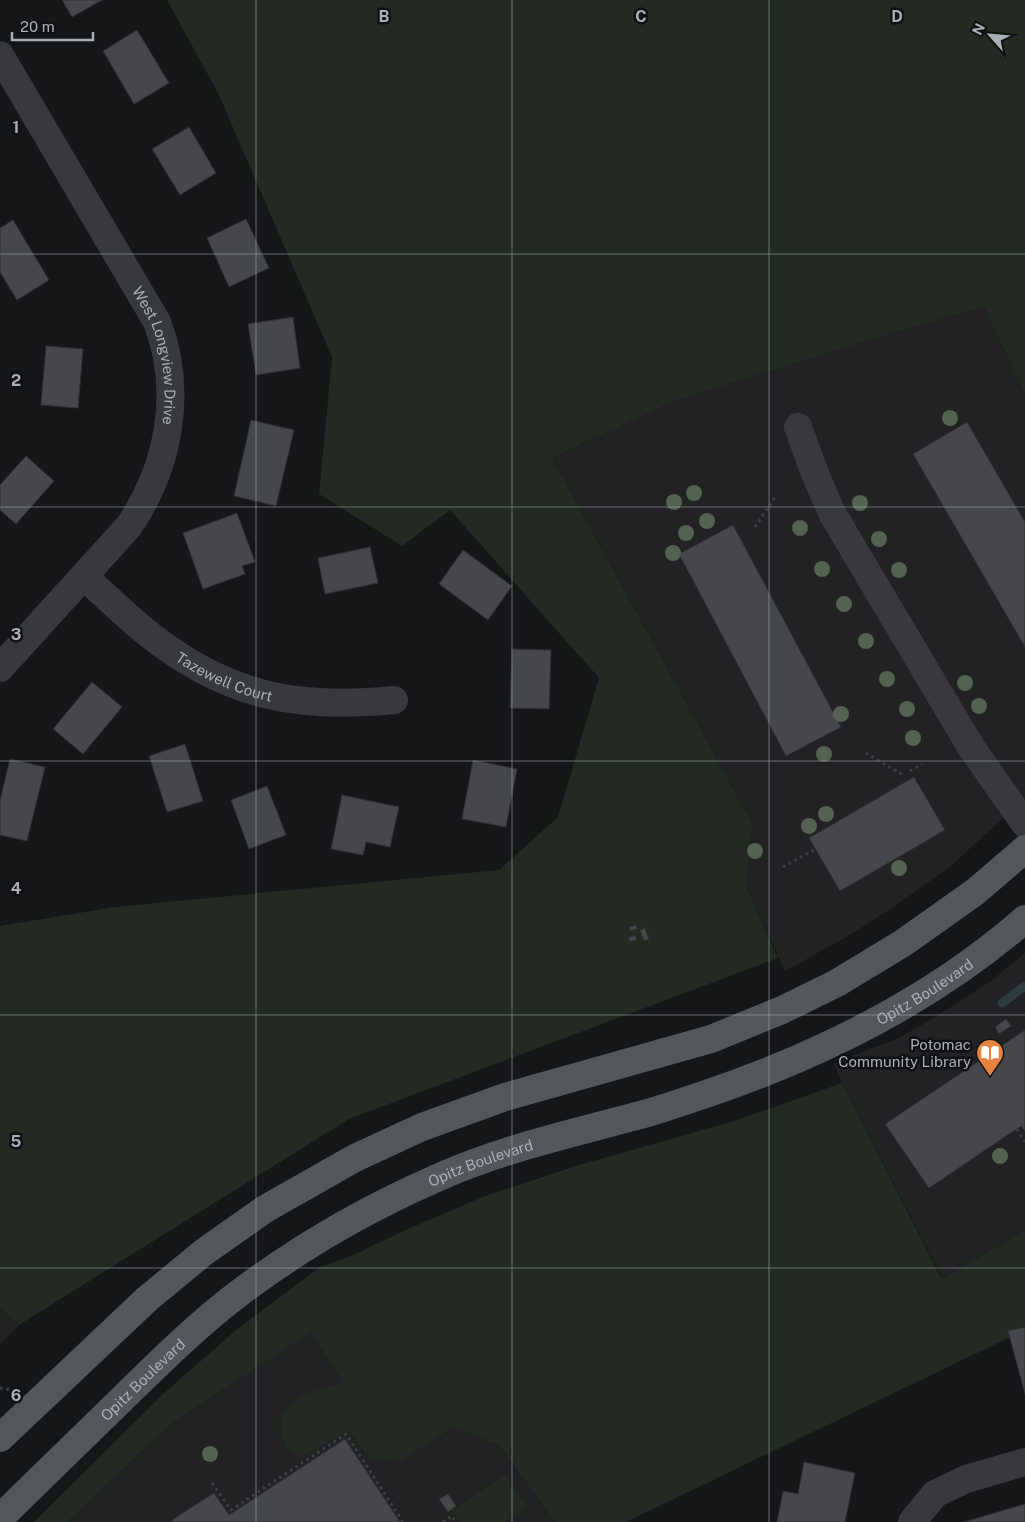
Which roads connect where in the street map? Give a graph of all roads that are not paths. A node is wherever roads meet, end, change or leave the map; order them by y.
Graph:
1 (0, 55) edge
2 (798, 426) dead end
3 (84, 576) junction
4 (0, 668) edge
5 (394, 700) dead end
6 (1025, 824) edge
7 (1025, 849) edge
8 (1025, 919) edge
9 (0, 1438) edge
10 (1025, 1462) edge
11 (0, 1518) edge
12 (912, 1522) edge

1 - 3 street, West Longview Drive
2 - 6 street
3 - 4 street, West Longview Drive
3 - 5 street, Tazewell Court
7 - 9 main road
8 - 11 main road, Opitz Boulevard
10 - 12 street

